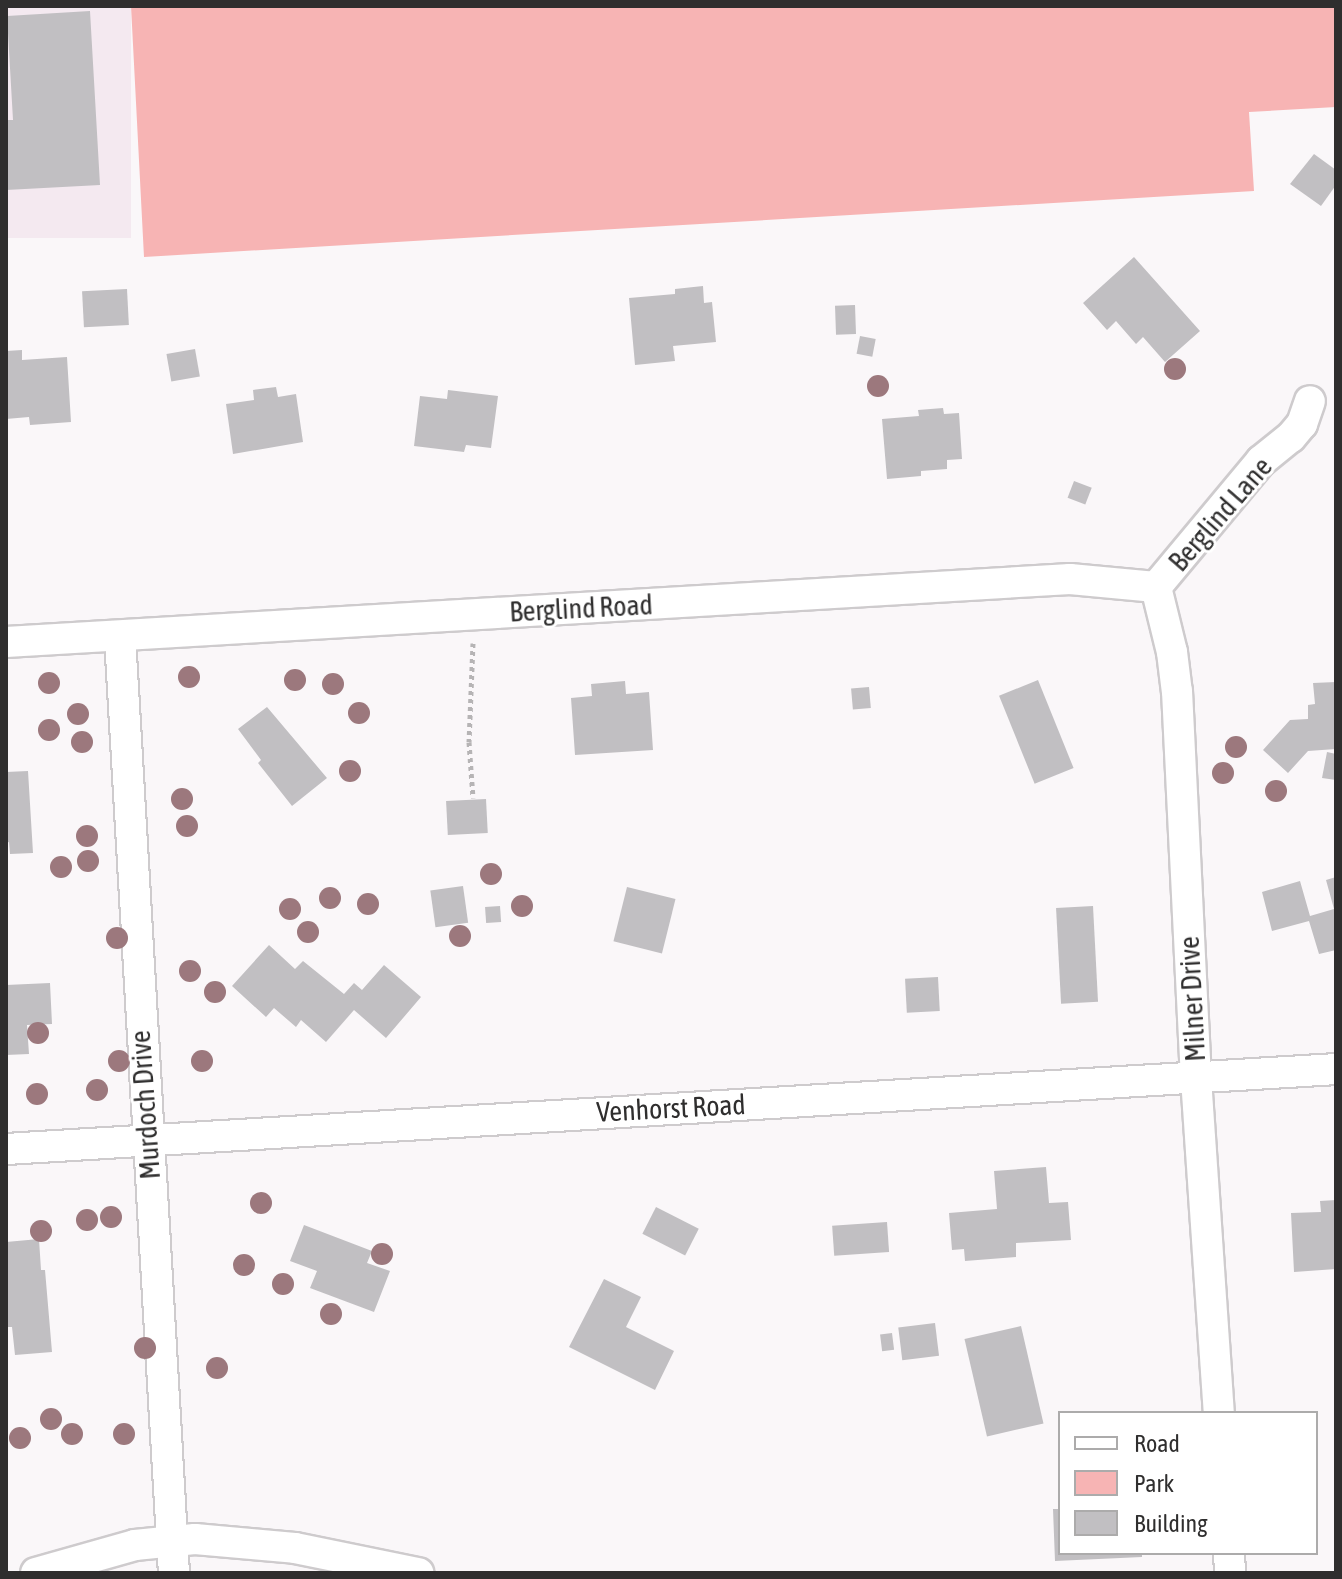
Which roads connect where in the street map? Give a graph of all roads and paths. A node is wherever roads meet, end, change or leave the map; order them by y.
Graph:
1 (1310, 401) dead end
2 (1156, 587) junction
3 (472, 615) junction
4 (120, 637) junction
5 (6, 642) edge
6 (473, 798) dead end
7 (1336, 1069) edge
8 (1196, 1078) junction
9 (147, 1140) junction
10 (6, 1149) edge
11 (1219, 1411) edge
12 (173, 1540) junction
13 (36, 1573) edge
14 (174, 1573) edge
15 (418, 1573) edge

1 - 2 street, Berglind Lane
2 - 3 street, Berglind Road
2 - 8 street, Milner Drive
3 - 4 street, Berglind Road
3 - 6 path
4 - 5 street, Berglind Road
4 - 9 street, Murdoch Drive
7 - 8 street, Venhorst Road
8 - 9 street, Venhorst Road
8 - 11 street, Milner Drive
9 - 10 street, Venhorst Road
9 - 12 street, Murdoch Drive
12 - 13 street
12 - 14 street, Murdoch Drive
12 - 15 street

